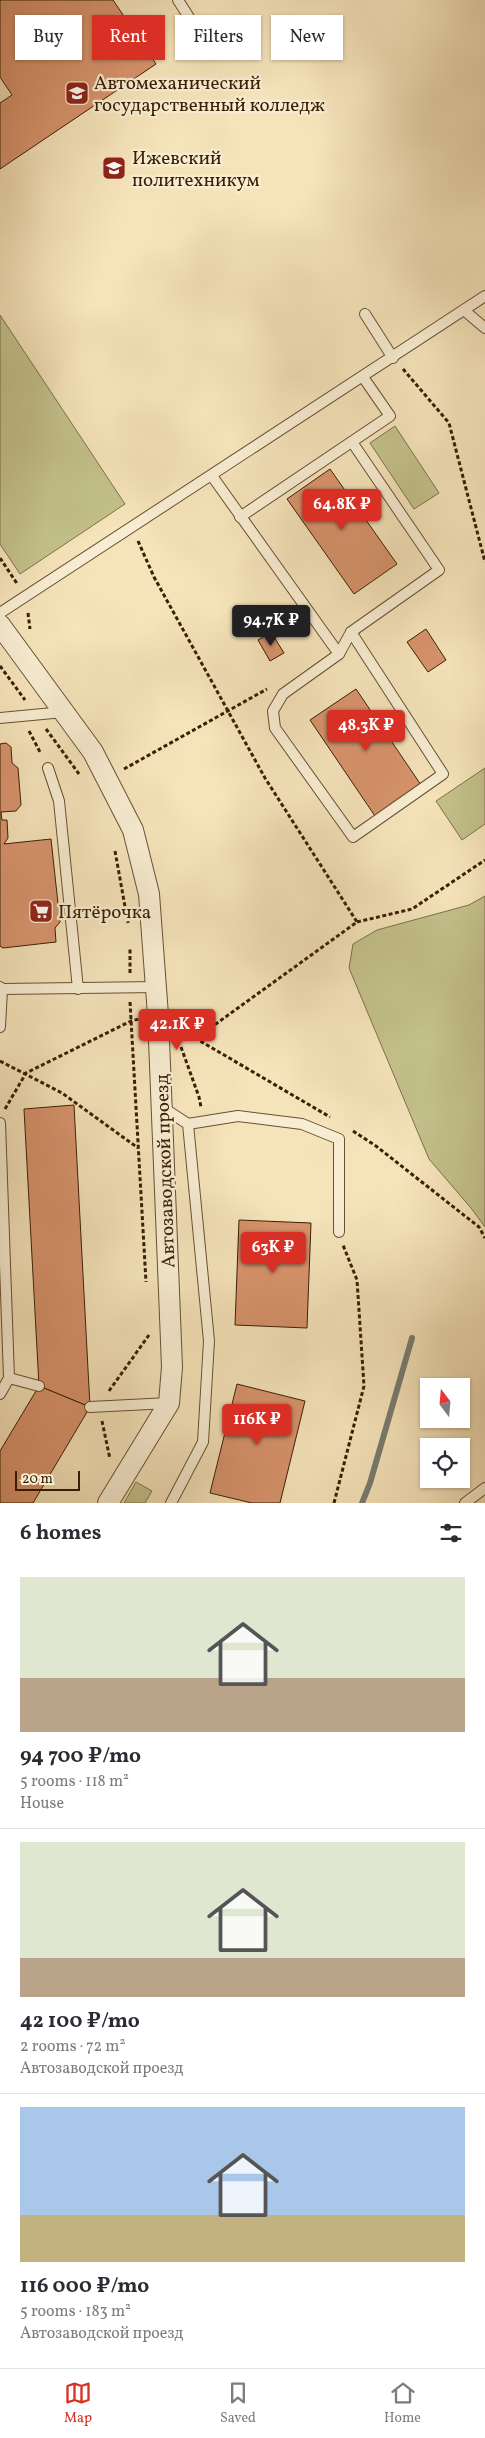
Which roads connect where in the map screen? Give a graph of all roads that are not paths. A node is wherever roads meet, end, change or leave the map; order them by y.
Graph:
1 (178, 0) edge
2 (188, 15) edge
3 (485, 296) edge
4 (465, 311) junction
5 (366, 314) dead end
6 (485, 328) edge
7 (393, 358) junction
8 (363, 378) junction
9 (352, 442) junction
10 (212, 476) junction
11 (240, 517) junction
12 (0, 613) edge
13 (0, 625) edge
14 (351, 632) junction
15 (339, 654) junction
16 (64, 712) junction
17 (0, 718) edge
18 (48, 768) road end
19 (157, 987) junction
20 (1, 988) edge
21 (78, 989) junction
22 (0, 1026) edge
23 (162, 1108) junction
24 (0, 1123) edge
25 (188, 1124) junction
26 (339, 1232) road end
27 (9, 1378) junction
28 (39, 1386) dead end
29 (0, 1394) edge
30 (169, 1403) junction
31 (94, 1406) road end
32 (485, 1488) edge
33 (108, 1503) edge
34 (170, 1503) edge
35 (465, 1503) edge

1 - 2 lane
3 - 4 lane
4 - 6 lane
4 - 7 lane
5 - 7 lane
7 - 8 lane
8 - 9 lane
8 - 10 lane
9 - 11 lane
9 - 14 lane
10 - 11 lane
10 - 12 lane
11 - 15 lane
13 - 16 street, Автозаводской проезд
14 - 15 lane
14 - 15 lane
16 - 17 lane
16 - 19 street, Автозаводской проезд
18 - 21 lane
19 - 21 lane
19 - 23 street, Автозаводской проезд
20 - 21 lane
20 - 22 lane
23 - 25 lane
23 - 30 street, Автозаводской проезд
24 - 27 lane
25 - 26 lane
25 - 34 lane
27 - 28 lane
27 - 29 lane
30 - 31 lane
30 - 33 street, Автозаводской проезд
32 - 35 lane

